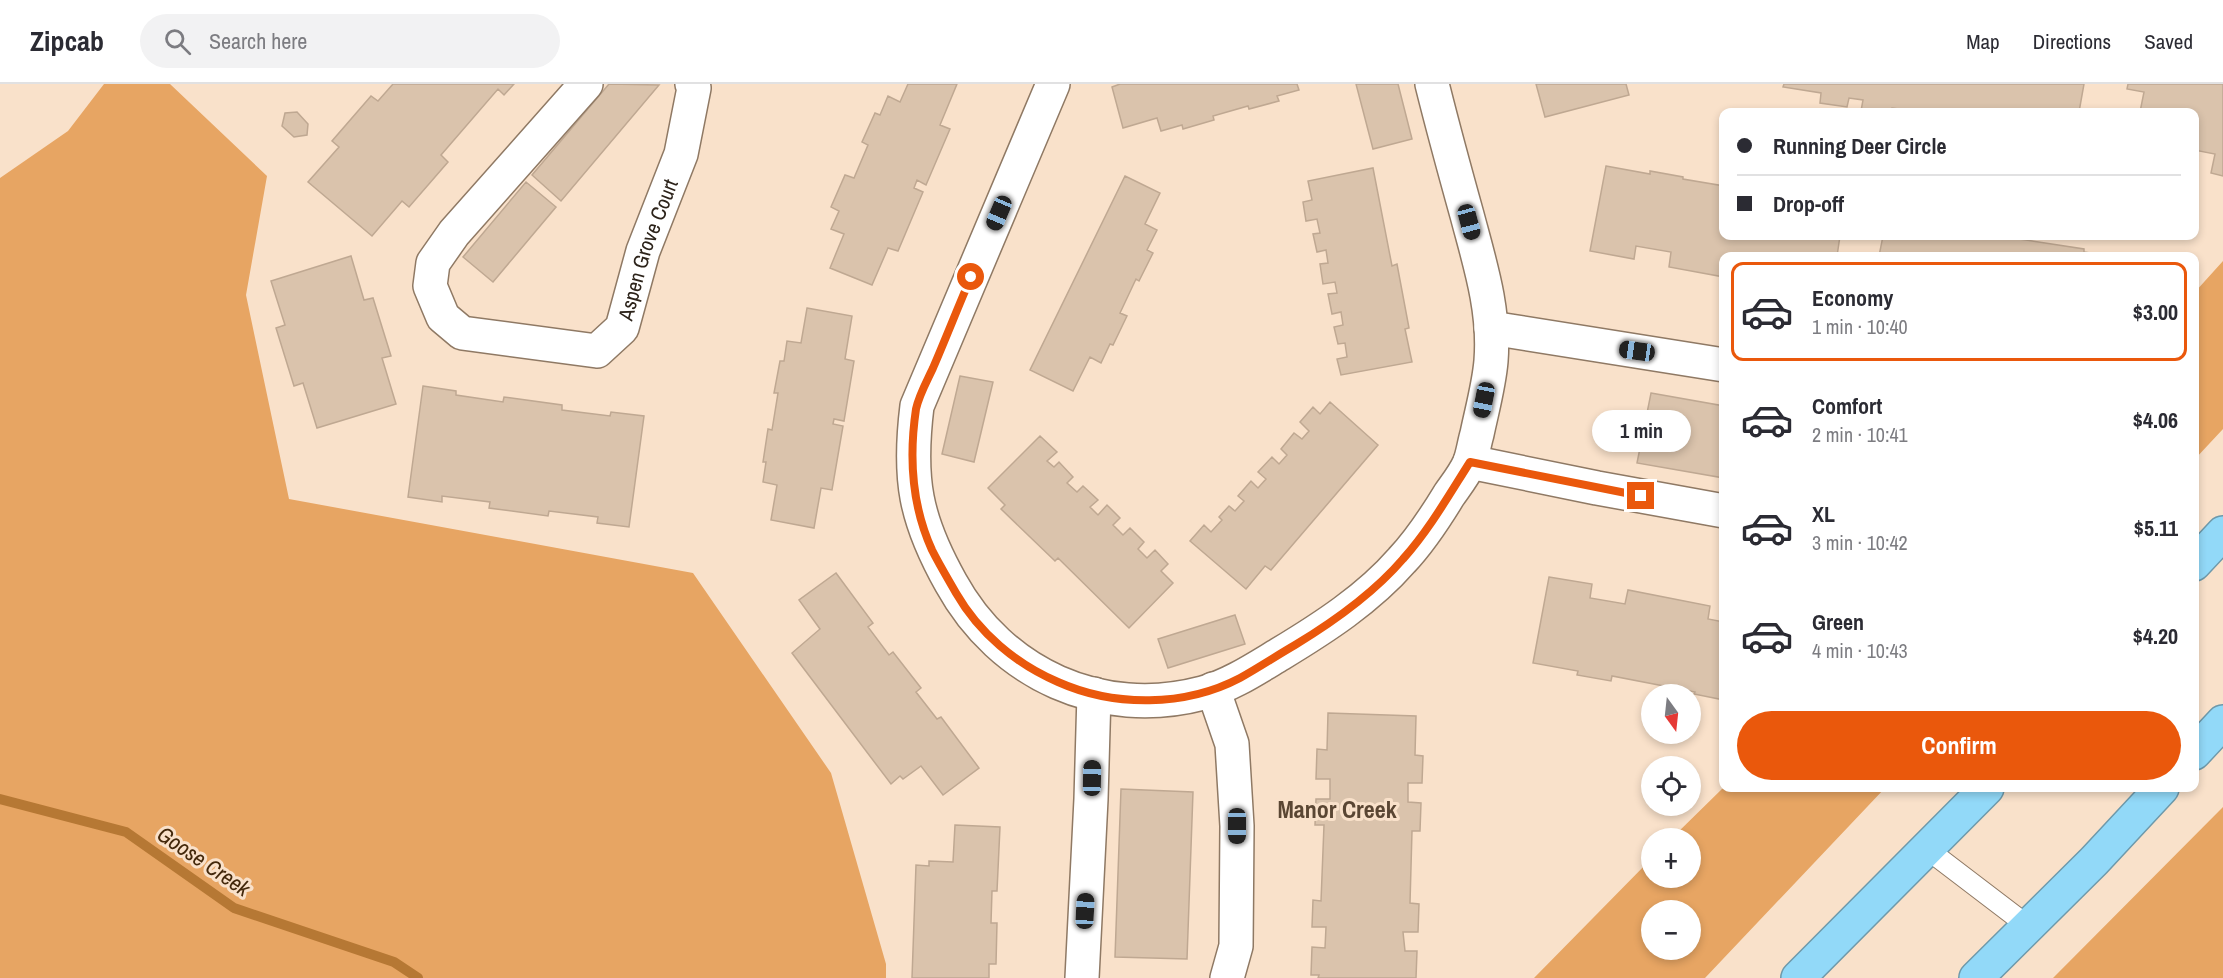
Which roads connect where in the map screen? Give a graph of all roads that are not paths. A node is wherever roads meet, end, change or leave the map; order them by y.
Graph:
1 (586, 84) edge
2 (692, 84) edge
3 (1053, 84) edge
4 (1432, 84) edge
5 (1491, 328) junction
6 (1719, 364) edge
7 (1470, 462) junction
8 (1719, 510) edge
9 (2223, 532) edge
10 (2199, 558) edge
11 (1213, 689) junction
12 (1094, 694) junction
13 (2223, 722) edge
14 (2199, 748) edge
15 (1983, 792) edge
16 (2158, 792) edge
17 (1927, 849) junction
18 (2028, 926) junction
19 (1082, 978) edge
20 (1227, 978) edge
21 (1797, 978) edge
22 (1976, 978) edge

1 - 2 street, Aspen Grove Court
3 - 12 street
4 - 5 street
5 - 6 street
5 - 7 street
7 - 8 street
7 - 11 street
9 - 10 highway
11 - 12 street
11 - 20 street
12 - 19 street
13 - 14 highway
15 - 17 highway
16 - 18 highway
17 - 18 lane
17 - 21 highway
18 - 22 highway

